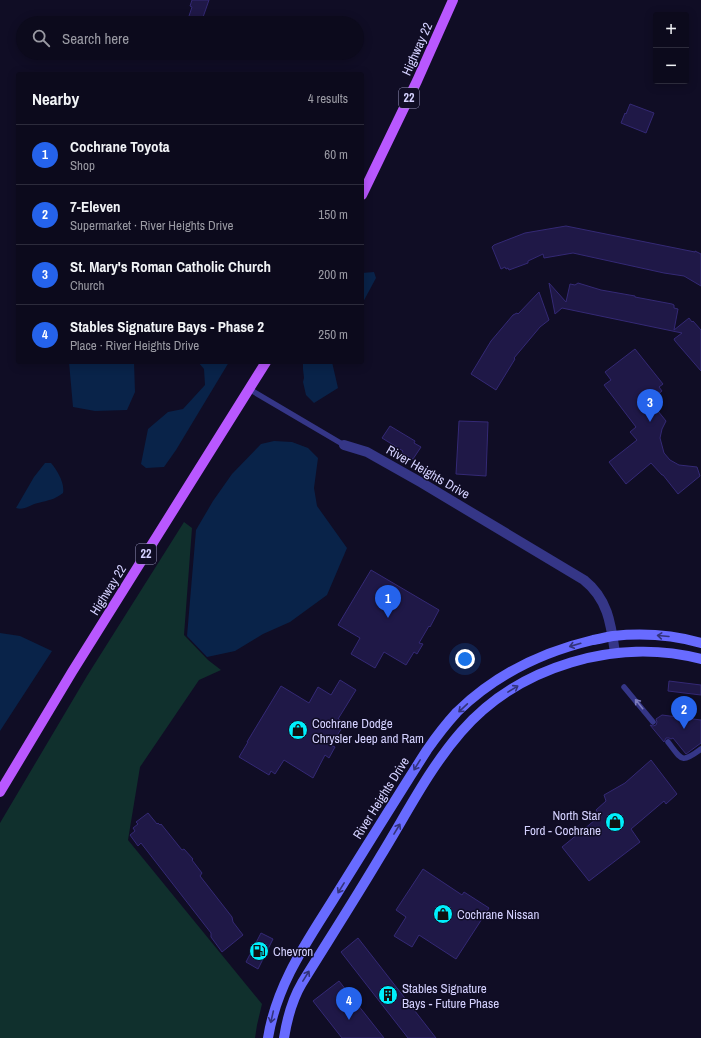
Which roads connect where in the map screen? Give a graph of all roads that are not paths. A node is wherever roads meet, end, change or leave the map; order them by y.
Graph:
1 (453, 0) edge
2 (364, 190) edge
3 (265, 364) edge
4 (249, 389) junction
5 (344, 445) joint
6 (613, 636) junction
7 (701, 643) edge
8 (616, 653) junction
9 (701, 659) edge
10 (624, 687) dead end
11 (448, 722) junction
12 (652, 722) dead end
13 (462, 731) junction
14 (668, 742) dead end
15 (701, 749) edge
16 (0, 792) edge
17 (361, 854) junction
18 (377, 862) junction
19 (308, 942) junction
20 (323, 949) junction
21 (278, 997) junction
22 (293, 1001) junction
23 (268, 1038) edge
24 (284, 1038) edge

1 - 2 main road, Highway 22 / 22
3 - 4 main road, Highway 22 / 22
4 - 5 lane
4 - 16 main road, Highway 22 / 22
5 - 6 street, River Heights Drive
7 -> 6 street, River Heights Drive
6 - 8 street, River Heights Drive
6 -> 11 street, River Heights Drive
8 - 9 street
13 -> 8 street
12 -> 10 lane
11 - 13 street
11 -> 17 street, River Heights Drive
18 -> 13 street
14 - 15 lane
17 - 18 street
17 -> 19 street, River Heights Drive
18 - 20 street
19 - 20 street
19 - 21 street, River Heights Drive
22 -> 20 street
21 - 22 street
21 -> 23 street, River Heights Drive
22 - 24 street

